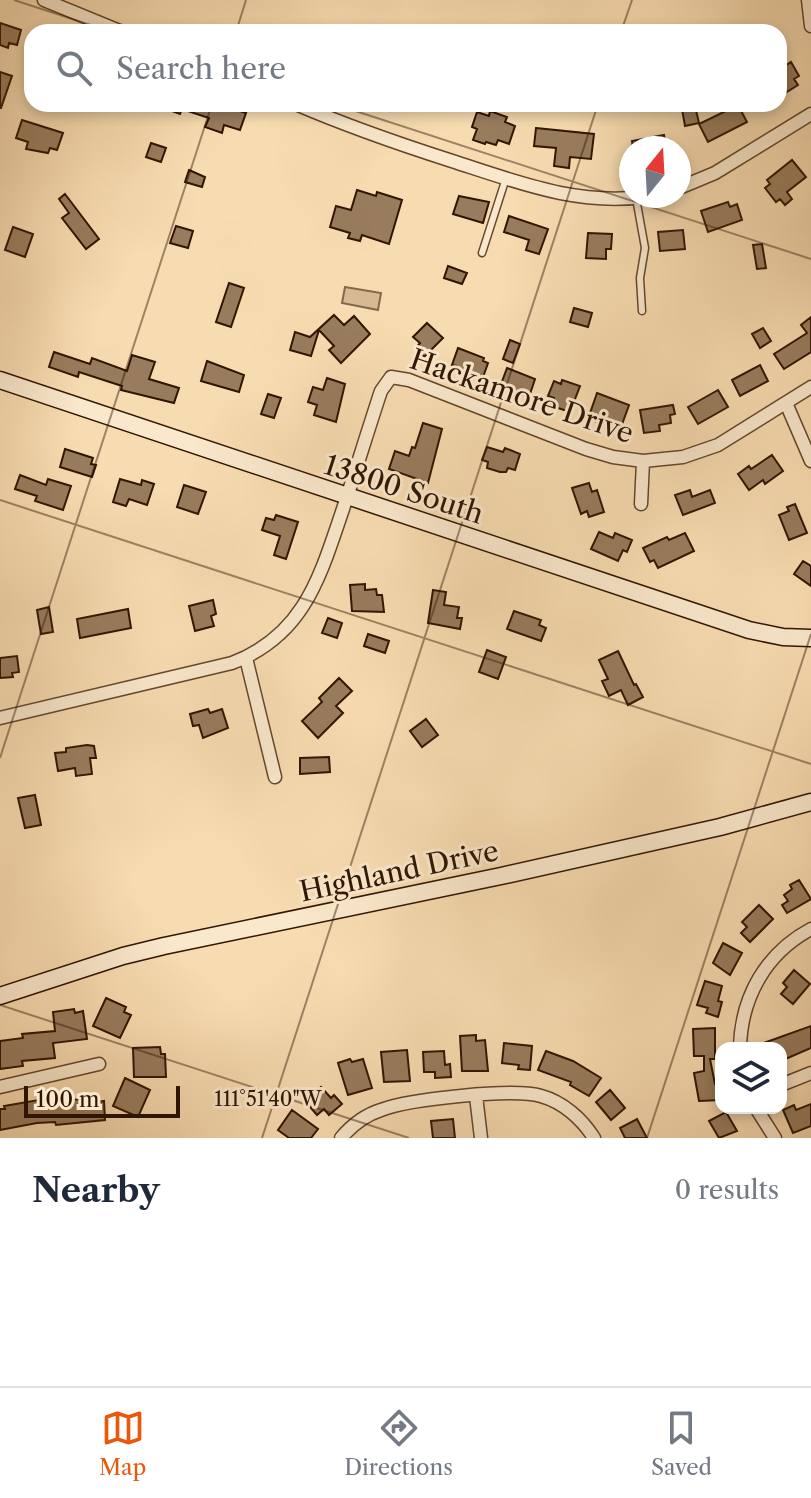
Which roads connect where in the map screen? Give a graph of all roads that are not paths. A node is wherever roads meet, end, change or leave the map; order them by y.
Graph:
1 (44, 0) edge
2 (808, 0) edge
3 (102, 24) edge
4 (811, 26) edge
5 (315, 112) edge
6 (811, 114) edge
7 (506, 178) junction
8 (691, 183) edge
9 (619, 197) edge
10 (643, 208) edge
11 (482, 253) dead end
12 (642, 311) dead end
13 (0, 380) edge
14 (811, 387) edge
15 (786, 403) junction
16 (643, 461) junction
17 (811, 461) edge
18 (347, 497) junction
19 (641, 504) dead end
20 (802, 638) edge
21 (246, 658) junction
22 (0, 718) edge
23 (275, 777) dead end
24 (811, 802) edge
25 (811, 929) edge
26 (0, 996) edge
27 (741, 1042) edge
28 (99, 1064) dead end
29 (811, 1073) edge
30 (787, 1083) edge
31 (0, 1087) edge
32 (476, 1096) junction
33 (760, 1114) edge
34 (341, 1138) edge
35 (481, 1138) edge
36 (594, 1138) edge
37 (775, 1138) edge

1 - 3 street
2 - 4 street
5 - 7 street
6 - 8 street
7 - 9 street
7 - 11 lane
10 - 12 lane
13 - 18 main road, 13800 South
14 - 15 street, Hackamore Drive
15 - 16 street, Hackamore Drive
15 - 17 street
16 - 18 street, Hackamore Drive
16 - 19 street
18 - 20 main road, 13800 South
18 - 21 street
21 - 22 street
21 - 23 street
24 - 26 main road, Highland Drive
25 - 27 street
28 - 31 street
29 - 30 street
32 - 34 street
32 - 35 street
32 - 36 street
33 - 37 street

